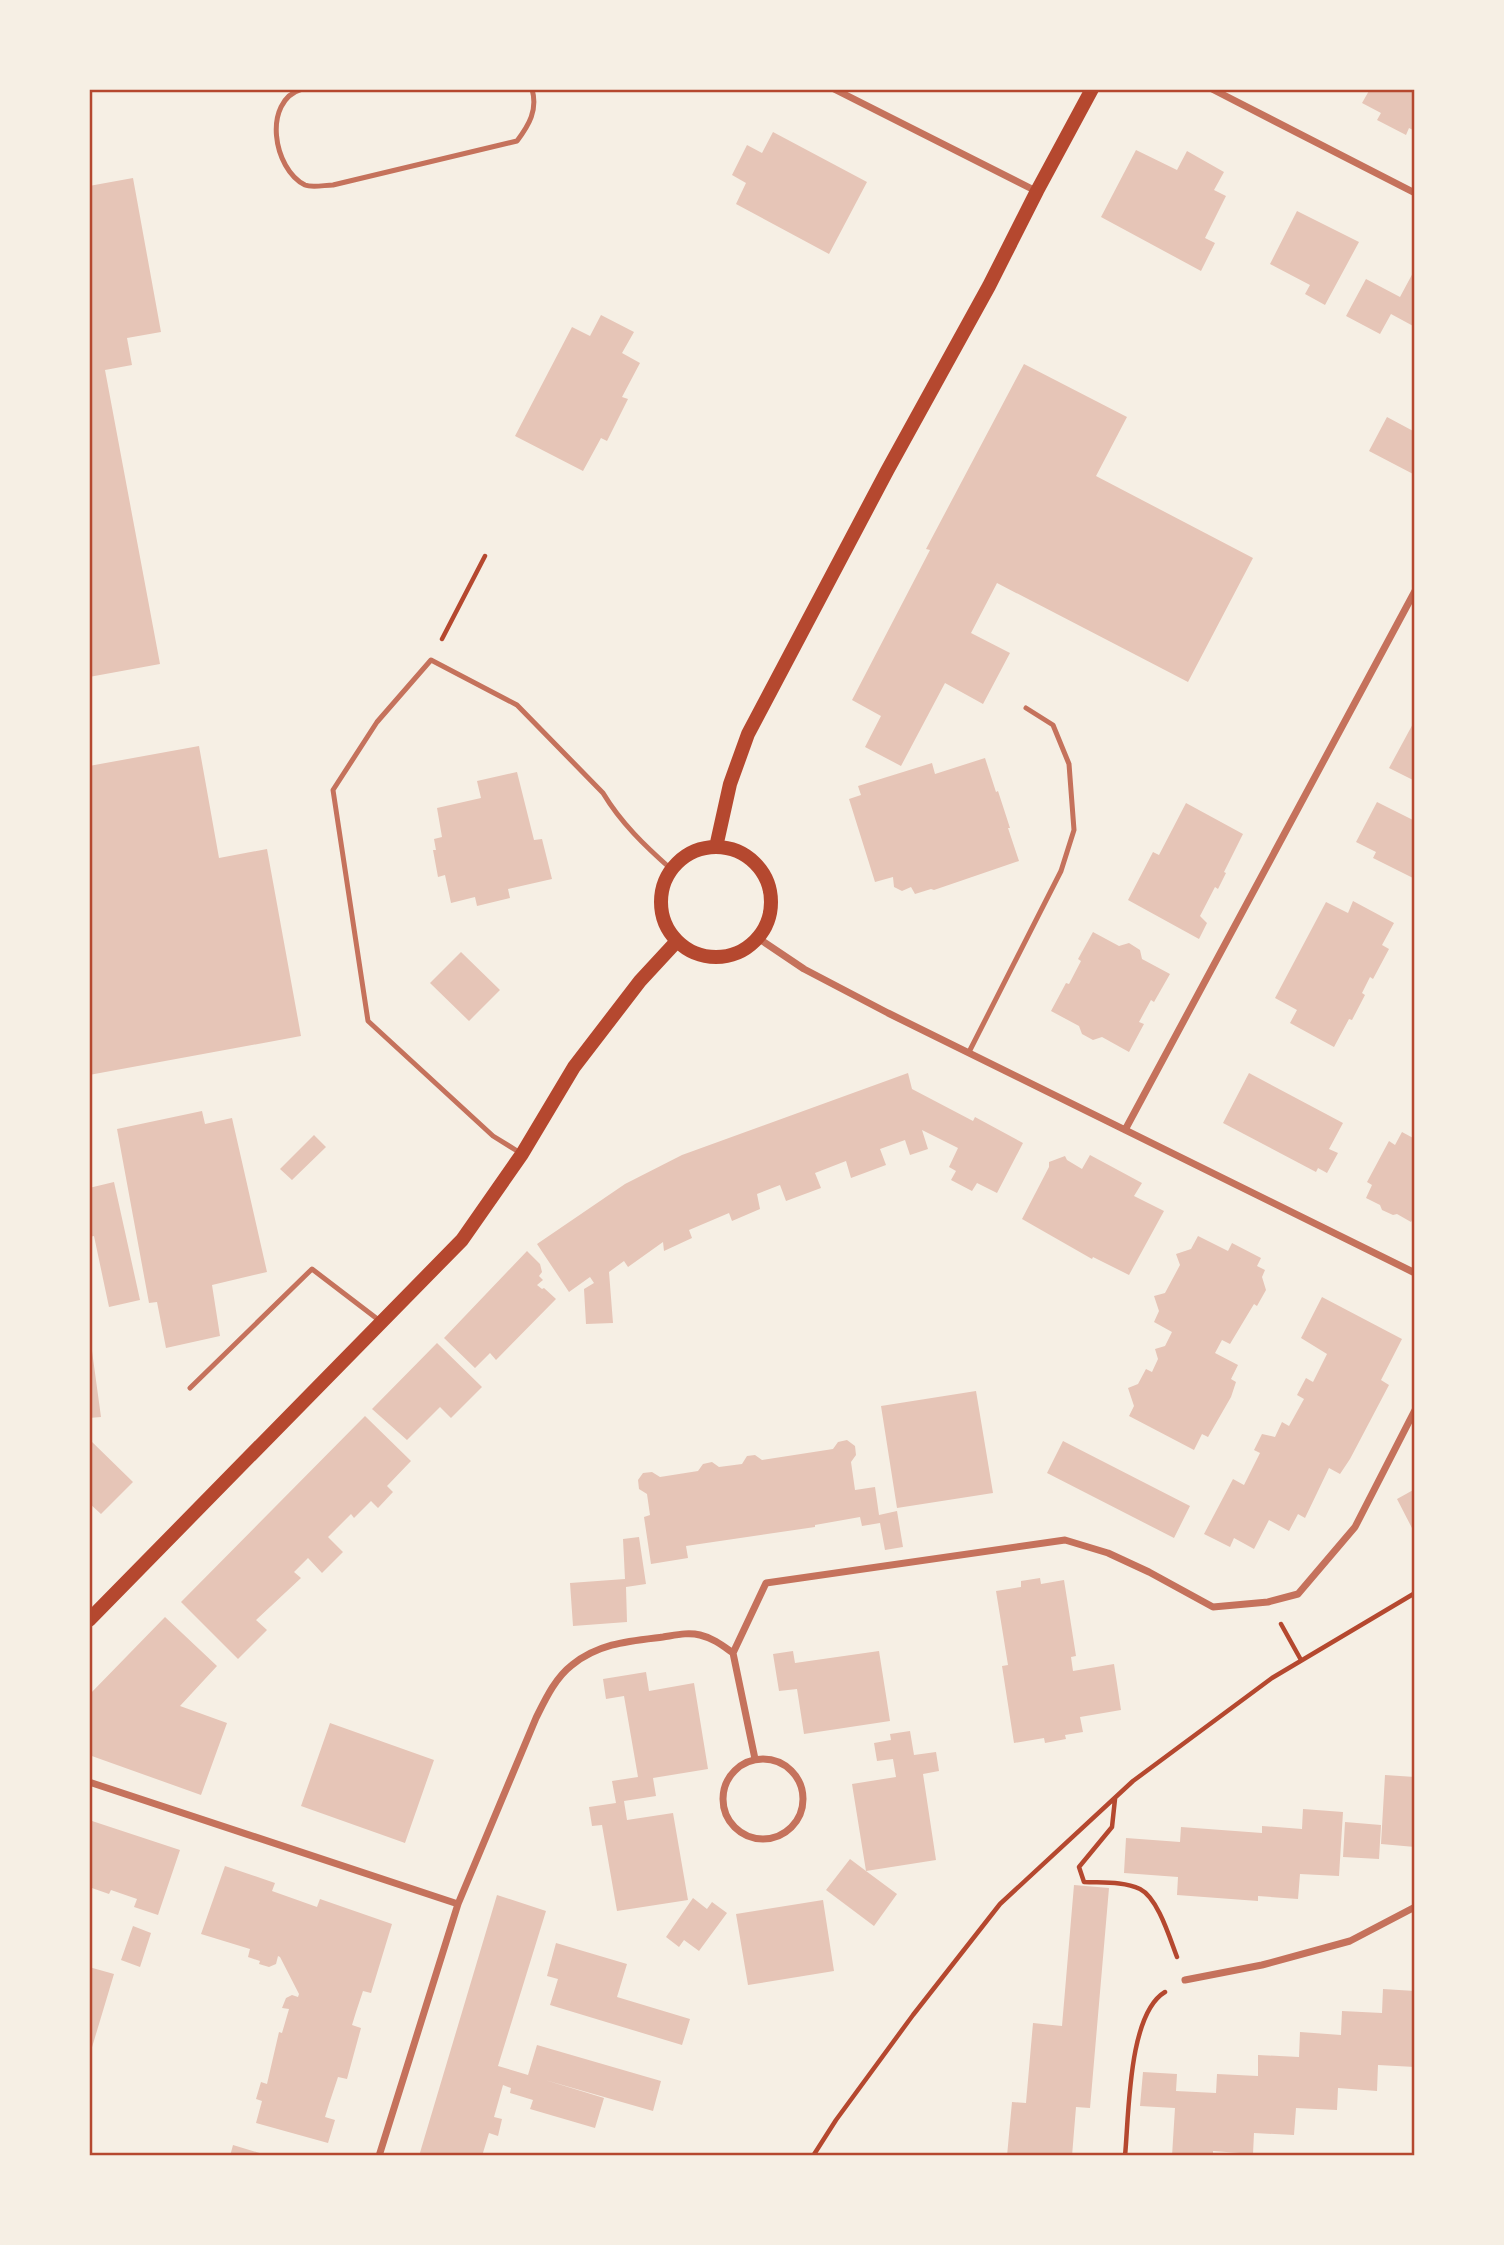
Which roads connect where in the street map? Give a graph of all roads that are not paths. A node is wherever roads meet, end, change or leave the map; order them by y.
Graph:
1 (302, 89) edge
2 (532, 89) edge
3 (834, 89) edge
4 (1092, 89) edge
5 (1212, 89) edge
6 (1037, 191) junction
7 (1415, 193) edge
8 (1415, 591) edge
9 (1026, 708) dead end
10 (716, 847) junction
11 (671, 869) junction
12 (758, 938) junction
13 (677, 941) junction
14 (968, 1052) junction
15 (1125, 1130) junction
16 (522, 1154) junction
17 (1415, 1273) edge
18 (383, 1323) junction
19 (190, 1388) dead end
20 (1415, 1410) edge
21 (89, 1619) edge
22 (733, 1653) junction
23 (755, 1759) junction
24 (89, 1782) edge
25 (458, 1904) junction
26 (1415, 1907) edge
27 (1185, 1980) road end
28 (379, 2156) edge

1 - 2 lane
3 - 6 street
4 - 6 main road
5 - 7 street
6 - 10 main road
8 - 15 street
9 - 14 lane
10 - 11 main road
10 - 12 main road
11 - 13 main road
11 - 16 lane
12 - 13 main road
12 - 14 street
13 - 16 main road
14 - 15 street
15 - 17 street
16 - 18 main road
18 - 19 lane
18 - 21 main road
20 - 22 street
22 - 23 street
22 - 25 street
23 - 23 street
24 - 25 street
25 - 28 street
26 - 27 street

